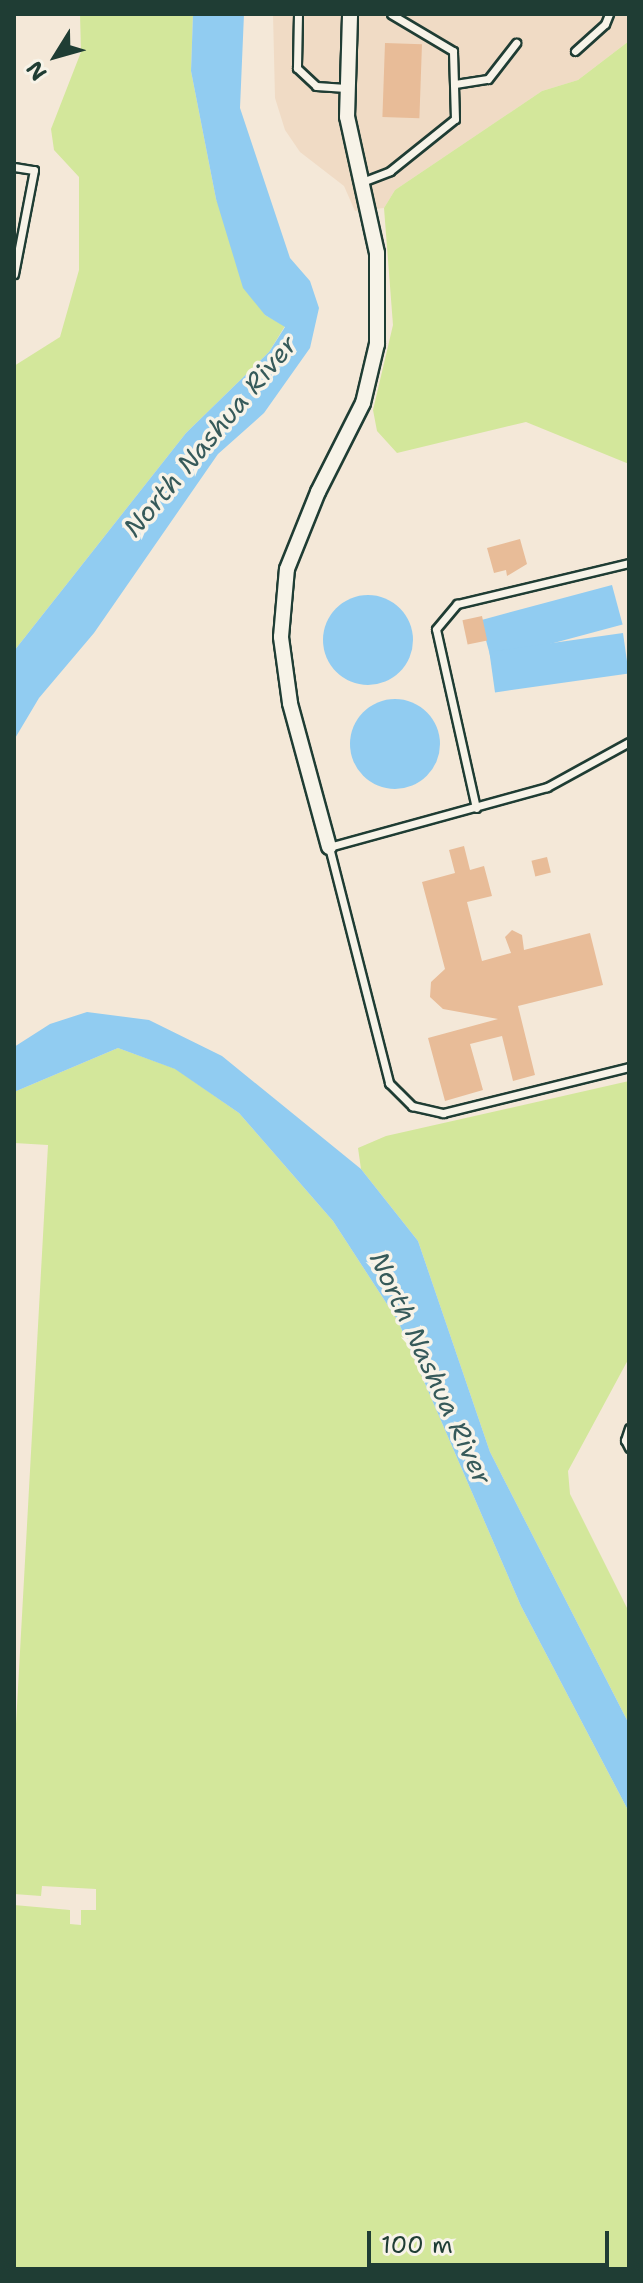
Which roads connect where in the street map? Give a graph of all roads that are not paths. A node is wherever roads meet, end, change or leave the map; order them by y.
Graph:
1 (298, 14) edge
2 (350, 14) edge
3 (392, 14) edge
4 (609, 14) edge
5 (516, 43) dead end
6 (575, 51) dead end
7 (455, 84) junction
8 (346, 88) junction
9 (14, 167) edge
10 (362, 182) junction
11 (14, 274) edge
12 (629, 563) edge
13 (629, 742) edge
14 (476, 808) junction
15 (329, 847) junction
16 (629, 1067) edge
17 (629, 1428) edge
18 (629, 1448) edge

1 - 8 lane
2 - 8 street
3 - 7 lane
4 - 6 lane
5 - 7 lane
7 - 10 lane
8 - 10 street
9 - 11 lane
10 - 15 street
12 - 14 lane
13 - 14 lane
14 - 15 lane
15 - 16 lane
17 - 18 lane

